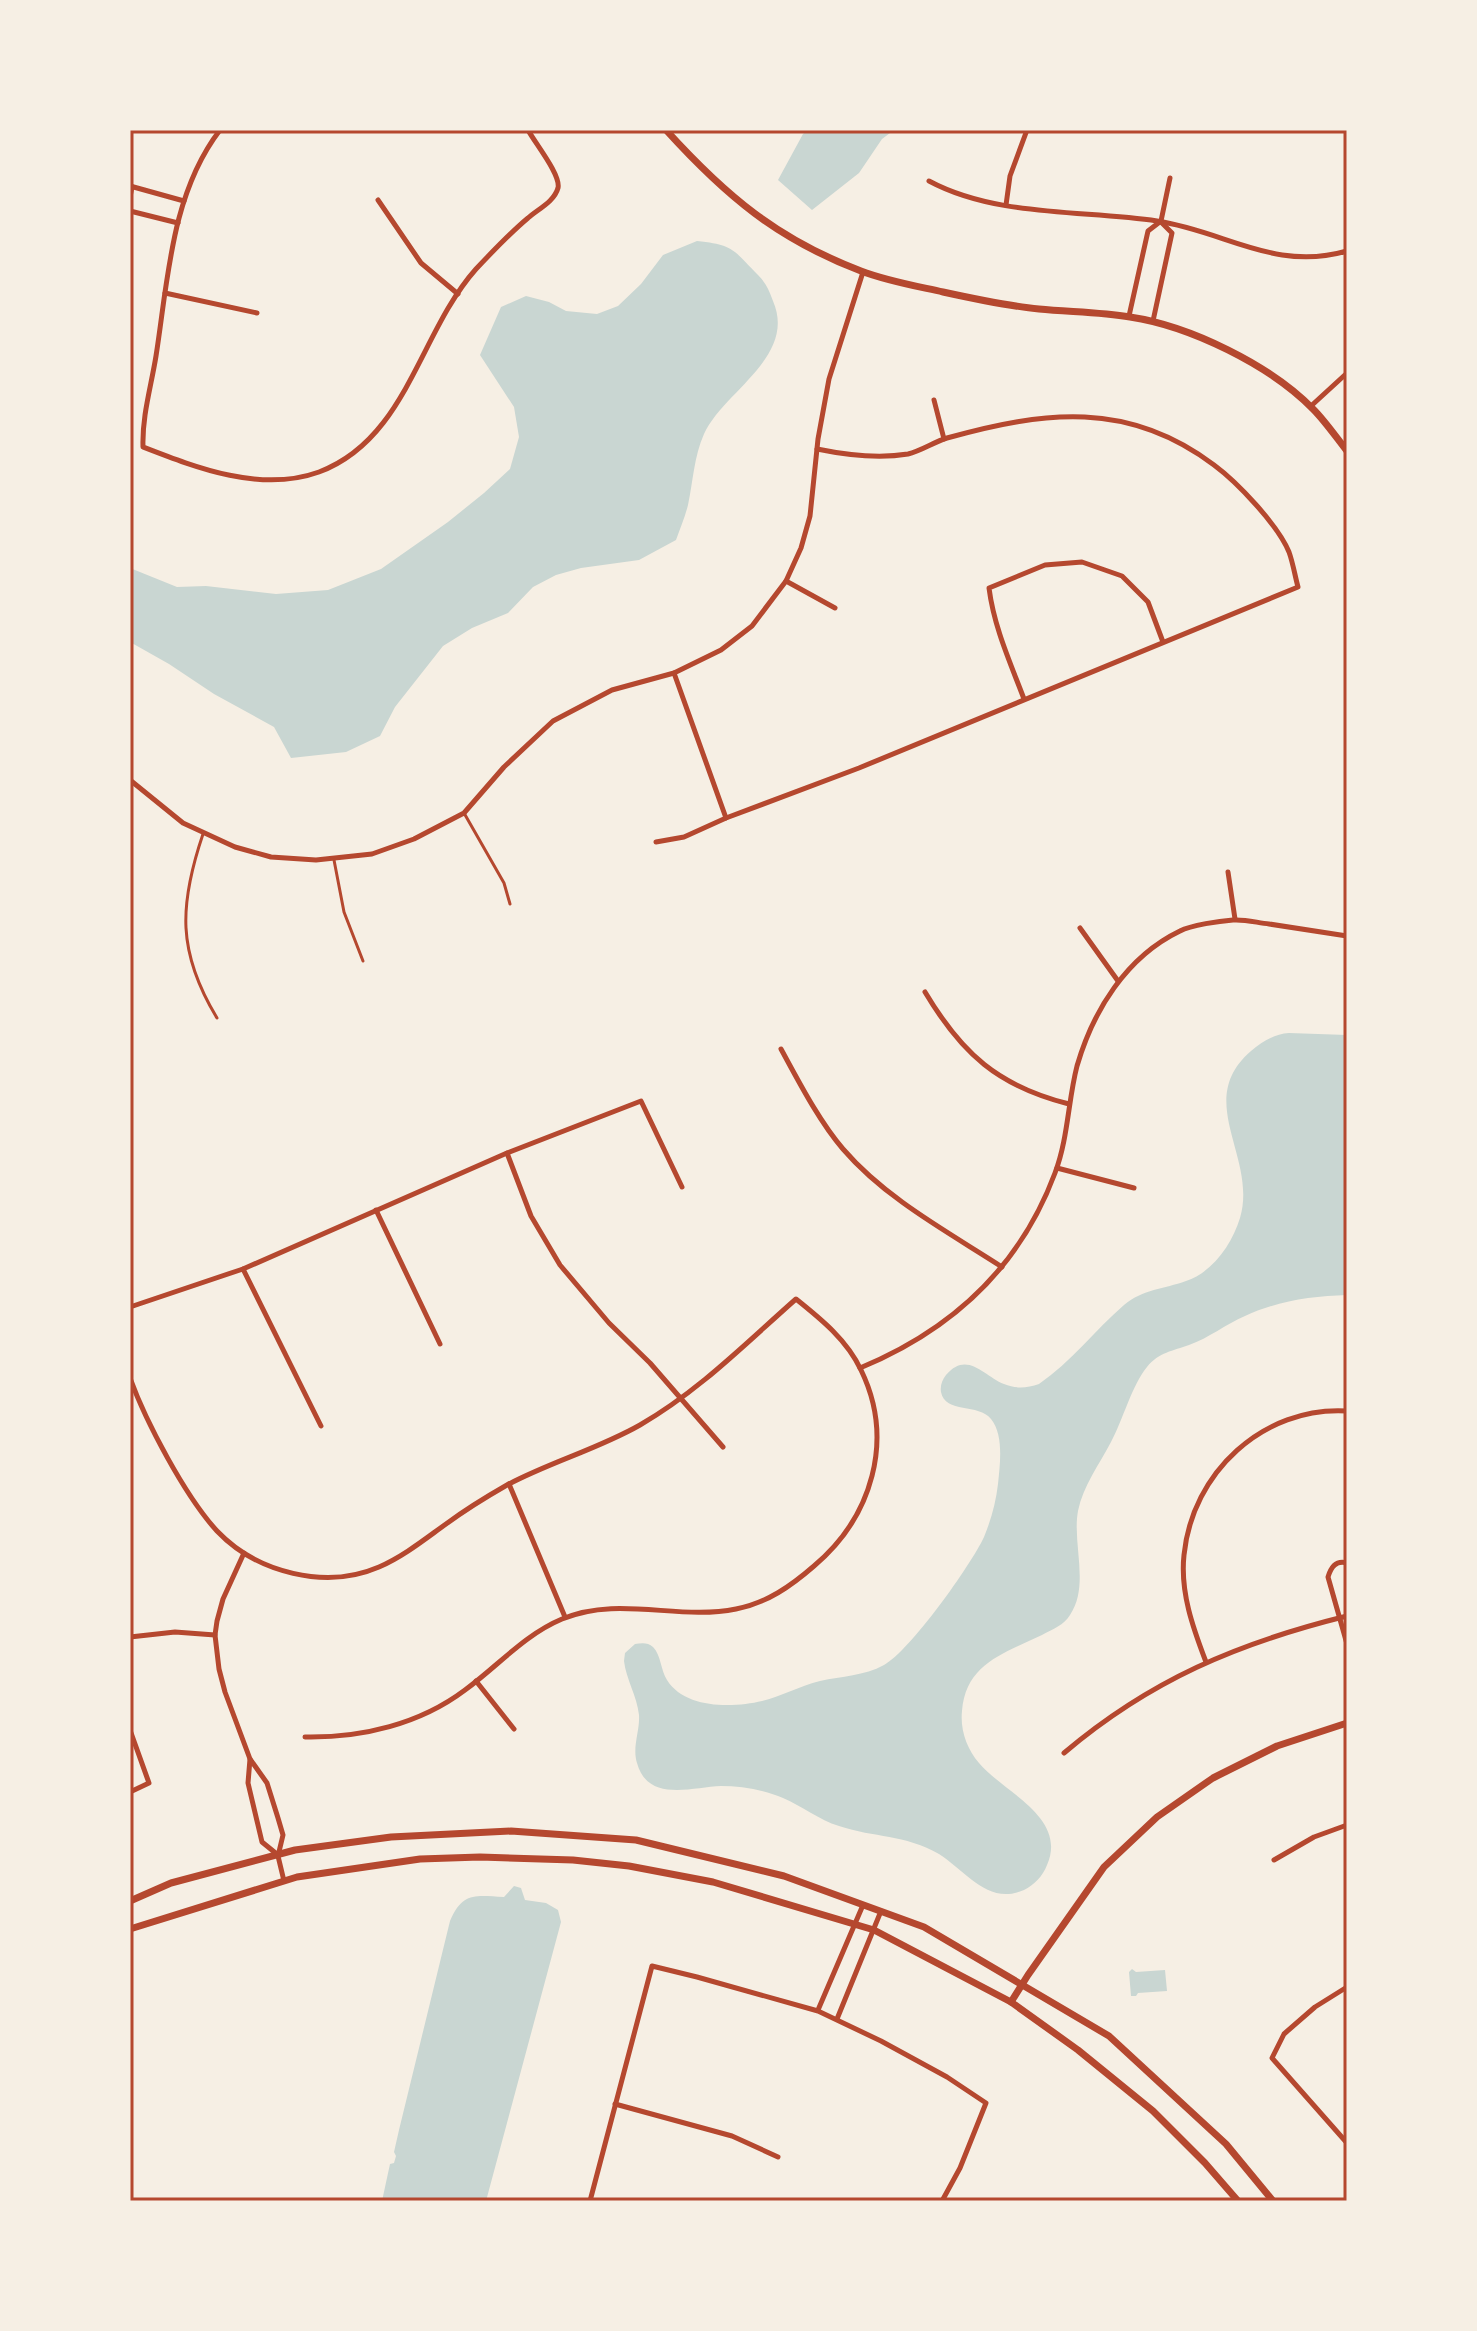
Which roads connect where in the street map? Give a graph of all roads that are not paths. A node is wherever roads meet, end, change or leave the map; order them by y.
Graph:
1 (220, 130) edge
2 (528, 130) edge
3 (666, 130) edge
4 (1027, 130) edge
5 (1170, 178) dead end
6 (929, 181) dead end
7 (131, 187) edge
8 (130, 197) edge
9 (378, 200) dead end
10 (184, 201) junction
11 (1006, 205) junction
12 (130, 211) edge
13 (1161, 221) junction
14 (178, 223) junction
15 (1347, 251) edge
16 (863, 272) junction
17 (165, 293) junction
18 (458, 294) junction
19 (257, 313) dead end
20 (1129, 316) junction
21 (1153, 321) junction
22 (1347, 373) edge
23 (934, 400) dead end
24 (1311, 406) junction
25 (944, 439) junction
26 (817, 449) junction
27 (1347, 451) edge
28 (786, 581) junction
29 (835, 608) dead end
30 (1163, 642) junction
31 (674, 673) junction
32 (1024, 699) junction
33 (130, 780) edge
34 (464, 813) junction
35 (726, 818) junction
36 (203, 834) junction
37 (656, 842) dead end
38 (334, 860) junction
39 (1228, 872) dead end
40 (510, 904) dead end
41 (1235, 919) junction
42 (1080, 928) dead end
43 (1347, 936) edge
44 (363, 961) dead end
45 (1118, 981) junction
46 (925, 992) dead end
47 (217, 1018) dead end
48 (781, 1049) dead end
49 (1069, 1104) junction
50 (507, 1153) junction
51 (1057, 1168) junction
52 (682, 1187) dead end
53 (1134, 1188) dead end
54 (376, 1210) junction
55 (1002, 1267) junction
56 (243, 1269) junction
57 (130, 1307) edge
58 (440, 1344) dead end
59 (860, 1368) junction
60 (130, 1378) edge
61 (681, 1398) junction
62 (1347, 1411) edge
63 (321, 1426) dead end
64 (723, 1447) dead end
65 (509, 1484) junction
66 (244, 1553) junction
67 (1347, 1563) edge
68 (1343, 1616) edge
69 (565, 1617) junction
70 (215, 1635) junction
71 (130, 1637) edge
72 (1347, 1644) edge
73 (1206, 1662) junction
74 (476, 1681) junction
75 (1347, 1723) edge
76 (514, 1729) dead end
77 (130, 1730) edge
78 (305, 1737) dead end
79 (1064, 1753) dead end
80 (250, 1759) junction
81 (130, 1792) edge
82 (1347, 1825) edge
83 (278, 1856) junction
84 (1274, 1860) dead end
85 (284, 1881) junction
86 (130, 1901) edge
87 (863, 1905) junction
88 (881, 1911) junction
89 (855, 1924) junction
90 (130, 1929) edge
91 (874, 1930) junction
92 (1022, 1985) junction
93 (1347, 1987) edge
94 (1011, 2002) junction
95 (818, 2011) junction
96 (837, 2019) junction
97 (615, 2104) junction
98 (1347, 2143) edge
99 (778, 2157) dead end
100 (590, 2201) edge
101 (942, 2201) edge
102 (1238, 2201) edge
103 (1273, 2201) edge

1 - 10 street
2 - 18 street
3 - 16 street
4 - 11 street
5 - 13 street
6 - 11 street
7 - 8 street
7 - 10 street
9 - 18 street
10 - 14 street
11 - 13 street
12 - 14 street
13 - 15 street
13 - 20 street
13 - 21 street
14 - 17 street
16 - 20 street
16 - 26 street
17 - 18 street
17 - 19 street
20 - 21 street
21 - 24 street
22 - 24 street
23 - 25 street
24 - 27 street
25 - 26 street
25 - 30 street
26 - 28 street
28 - 29 street
28 - 31 street
30 - 32 street
30 - 32 street
31 - 34 street
31 - 35 street
32 - 35 street
33 - 36 street
34 - 38 street
34 - 40 lane
35 - 37 street
36 - 38 street
36 - 47 lane
38 - 44 lane
39 - 41 street
41 - 43 street
41 - 45 street
42 - 45 street
45 - 49 street
46 - 49 street
48 - 55 street
49 - 51 street
50 - 52 street
50 - 54 street
50 - 61 street
51 - 53 street
51 - 55 street
54 - 56 street
54 - 58 street
55 - 59 street
56 - 57 street
56 - 63 street
59 - 61 street
59 - 69 street
60 - 66 street
61 - 64 street
61 - 65 street
62 - 73 street
65 - 66 street
65 - 69 street
66 - 70 street
67 - 68 street
68 - 72 street
68 - 73 street
69 - 74 street
70 - 71 street
70 - 80 street
73 - 79 street
74 - 76 street
74 - 78 street
75 - 92 street
77 - 81 street
80 - 83 street
80 - 83 street
82 - 84 street
83 - 85 street
83 - 86 street
83 - 87 street
85 - 89 street
85 - 90 street
87 - 88 street
87 - 89 street
88 - 91 street
88 - 92 street
89 - 91 street
89 - 95 street
91 - 94 street
91 - 96 street
92 - 94 street
92 - 103 street
93 - 98 street
94 - 102 street
95 - 96 street
95 - 97 street
96 - 101 street
97 - 99 street
97 - 100 street

